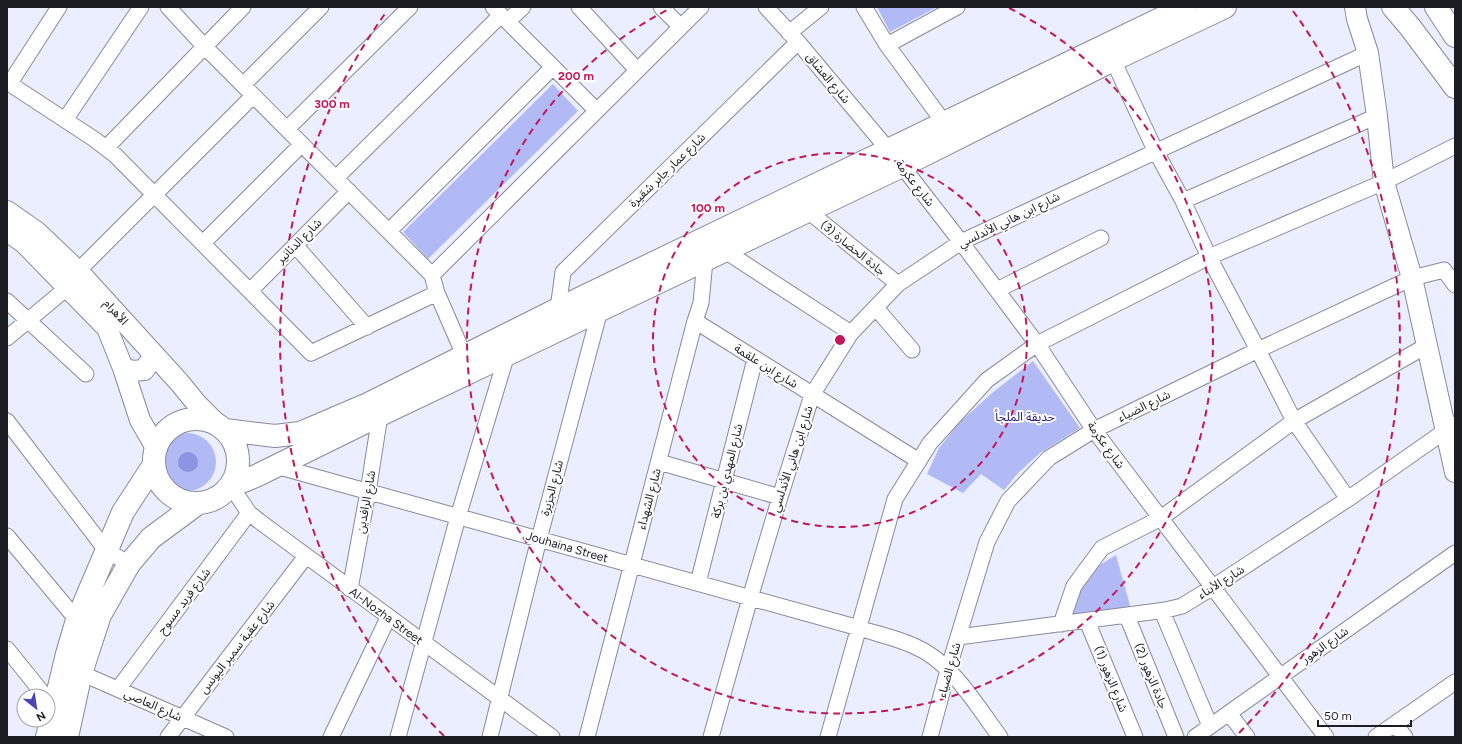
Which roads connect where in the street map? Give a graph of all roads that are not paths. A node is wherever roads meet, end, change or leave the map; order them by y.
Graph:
1 (59, 7) edge
2 (141, 7) edge
3 (168, 7) edge
4 (242, 7) edge
5 (321, 7) edge
6 (410, 7) edge
7 (522, 7) edge
8 (579, 7) edge
9 (661, 7) edge
10 (701, 7) edge
11 (766, 7) edge
12 (820, 7) edge
13 (864, 7) edge
14 (957, 7) edge
15 (1185, 7) edge
16 (1225, 7) edge
17 (1355, 7) edge
18 (1393, 7) edge
19 (1436, 7) edge
20 (501, 14) edge
21 (681, 26) junction
22 (1455, 36) edge
23 (794, 38) junction
24 (887, 45) junction
25 (204, 46) junction
26 (1368, 53) junction
27 (1113, 60) junction
28 (553, 67) junction
29 (637, 70) junction
30 (8, 82) edge
31 (1455, 87) edge
32 (248, 90) junction
33 (596, 110) junction
34 (1377, 116) junction
35 (65, 120) junction
36 (945, 124) junction
37 (287, 129) junction
38 (302, 144) junction
39 (1455, 146) edge
40 (106, 148) junction
41 (1155, 150) junction
42 (896, 158) junction
43 (336, 178) junction
44 (1384, 182) junction
45 (349, 191) junction
46 (155, 195) junction
47 (1183, 202) junction
48 (7, 211) edge
49 (808, 211) junction
50 (7, 231) edge
51 (389, 231) junction
52 (1101, 238) dead end
53 (961, 242) junction
54 (202, 243) junction
55 (295, 245) junction
56 (725, 251) junction
57 (1209, 257) junction
58 (705, 260) junction
59 (432, 275) junction
60 (1412, 278) junction
61 (73, 279) junction
62 (898, 284) junction
63 (1455, 285) edge
64 (250, 290) junction
65 (997, 290) junction
66 (438, 293) junction
67 (7, 301) edge
68 (876, 308) junction
69 (558, 309) junction
70 (600, 310) junction
71 (28, 321) junction
72 (695, 321) junction
73 (366, 327) junction
74 (851, 333) junction
75 (7, 338) edge
76 (1037, 344) junction
77 (1426, 346) junction
78 (912, 350) dead end
79 (1258, 350) junction
80 (151, 351) junction
81 (507, 354) junction
82 (464, 356) junction
83 (755, 359) junction
84 (123, 368) junction
85 (86, 374) dead end
86 (812, 395) junction
87 (380, 414) junction
88 (7, 421) edge
89 (1294, 421) junction
90 (221, 426) junction
91 (1094, 430) junction
92 (1452, 437) edge
93 (154, 456) junction
94 (919, 461) junction
95 (659, 462) junction
96 (276, 466) junction
97 (1455, 472) edge
98 (724, 481) junction
99 (232, 484) junction
100 (368, 492) junction
101 (780, 497) junction
102 (1348, 499) junction
103 (197, 504) junction
104 (249, 513) junction
105 (458, 517) junction
106 (1161, 518) junction
107 (7, 536) edge
108 (539, 539) junction
109 (106, 550) junction
110 (1455, 553) edge
111 (306, 556) junction
112 (129, 564) junction
113 (632, 565) junction
114 (698, 583) junction
115 (1214, 588) junction
116 (350, 589) junction
117 (750, 598) junction
118 (1162, 611) junction
119 (1127, 616) junction
120 (388, 618) junction
121 (77, 620) junction
122 (1087, 621) junction
123 (1061, 624) junction
124 (859, 628) junction
125 (958, 637) junction
126 (423, 643) junction
127 (7, 649) edge
128 (948, 670) junction
129 (81, 673) junction
130 (1281, 676) junction
131 (1455, 682) edge
132 (38, 688) edge
133 (54, 688) edge
134 (118, 688) junction
135 (500, 700) junction
136 (1229, 713) junction
137 (182, 718) junction
138 (1395, 724) junction
139 (1210, 726) junction
140 (67, 737) edge
141 (168, 737) edge
142 (226, 737) edge
143 (331, 737) edge
144 (398, 737) edge
145 (490, 737) edge
146 (552, 737) edge
147 (587, 737) edge
148 (711, 737) edge
149 (828, 737) edge
150 (930, 737) edge
151 (1000, 737) edge
152 (1135, 737) edge
153 (1176, 737) edge
154 (1195, 737) edge
155 (1247, 737) edge
156 (1326, 737) edge
157 (1376, 737) edge
158 (1406, 737) edge

1 - 30 street
2 - 35 street
3 - 25 street
4 - 25 street
5 - 32 street
6 - 37 street
7 - 20 street
8 - 29 street
9 - 21 street
10 - 21 street
11 - 23 street, شارع العشاق
12 - 23 street, شارع عمار جابر شقيرة
13 - 24 street
14 - 24 street
15 - 36 highway
16 - 27 highway
17 - 26 main road
18 - 31 highway
19 - 22 highway
20 - 28 street
20 - 43 street
21 - 29 street
23 - 42 street, شارع العشاق
23 - 69 street, شارع عمار جابر شقيرة
24 - 36 street
25 - 32 street
25 - 40 street
26 - 34 main road
26 - 41 street, شارع ابن هاني الأندلسي
27 - 41 street
27 - 42 highway
28 - 33 street
28 - 51 street
29 - 33 street
30 - 35 street
32 - 37 street
32 - 46 street
33 - 59 street
34 - 44 main road
34 - 47 street
35 - 40 street
36 - 42 highway
37 - 38 street
38 - 43 street
38 - 54 street
39 - 44 street
40 - 46 street
41 - 47 street
41 - 53 street, شارع ابن هاني الأندلسي
42 - 49 highway
42 - 53 street, شارع عكرمة
42 - 69 highway
43 - 45 street
44 - 57 street
44 - 60 main road
45 - 51 street
45 - 55 street, شارع الدنانير
46 - 54 street
46 - 61 street
47 - 57 street
48 - 61 main road, الأهرام
49 - 56 highway
49 - 62 street, جادة الحضارة (3)
50 - 61 main road, الأهرام
51 - 59 street
52 - 65 street
53 - 62 street, شارع ابن هاني الأندلسي
53 - 65 street, شارع عكرمة
54 - 64 street
55 - 64 street, شارع الدنانير
55 - 73 street
56 - 58 highway
56 - 74 street
57 - 76 street
57 - 79 street
58 - 70 highway
58 - 72 street, شارع الشهداء
59 - 66 street
60 - 63 street, شارع الضياء
60 - 77 main road
60 - 79 street, شارع الضياء
61 - 71 street
61 - 80 main road, الأهرام
61 - 84 main road, الأهرام
62 - 68 street, شارع ابن هاني الأندلسي
64 - 73 street
65 - 76 street, شارع عكرمة
66 - 73 street
66 - 82 street
67 - 71 street
68 - 74 street, شارع ابن هاني الأندلسي
68 - 78 street
69 - 82 highway
70 - 81 highway
70 - 108 street, شارع الجزيرة
71 - 75 street
71 - 85 street
72 - 83 street, شارع ابن علقمة
72 - 95 street, شارع الشهداء
74 - 86 street, شارع ابن هاني الأندلسي
76 - 91 street, شارع عكرمة
76 - 94 street
77 - 89 street
77 - 92 main road
79 - 89 street
79 - 91 street, شارع الضياء
80 - 84 main road
80 - 90 main road, الأهرام
81 - 87 highway
81 - 105 street
82 - 90 highway
83 - 86 street, شارع ابن علقمة
83 - 98 street, شارع المهدي بن بركة
84 - 93 main road, الأهرام
86 - 94 street, شارع ابن علقمة
86 - 101 street, شارع ابن هاني الأندلسي
87 - 96 highway
87 - 100 street, شارع الرافدين
88 - 109 street
89 - 102 street
89 - 106 street
90 - 93 highway
90 - 99 highway
91 - 106 street, شارع عكرمة
91 - 125 street, شارع الضياء
92 - 97 main road
92 - 102 street, شارع الأبناء
93 - 103 highway
93 - 109 highway
94 - 124 street
95 - 98 street
95 - 113 street, شارع الشهداء
96 - 99 highway
96 - 100 street, Jouhaina Street
98 - 101 street
98 - 114 street, شارع المهدي بن بركة
99 - 103 highway
99 - 104 street, Al-Nozha Street
100 - 105 street, Jouhaina Street
100 - 116 street, شارع الرافدين
101 - 117 street, شارع ابن هاني الأندلسي
102 - 115 street, شارع الأبناء
103 - 112 highway
104 - 111 street, Al-Nozha Street
104 - 134 street, شارع فريد مسوح
105 - 108 street, Jouhaina Street
105 - 126 street
106 - 115 street, شارع عكرمة
106 - 123 street
107 - 121 street
108 - 113 street, Jouhaina Street
108 - 135 street, شارع الجزيرة
109 - 112 street
109 - 121 highway
110 - 130 street, شارع الزهور
111 - 116 street, Al-Nozha Street
111 - 137 street, شارع عقبة سمير اليونس
112 - 129 highway
113 - 114 street, Jouhaina Street
113 - 147 street, شارع الشهداء
114 - 117 street, Jouhaina Street
115 - 118 street, شارع الأبناء
115 - 130 street, شارع عكرمة
116 - 120 street, Al-Nozha Street
117 - 124 street, Jouhaina Street
117 - 148 street, شارع ابن هاني الأندلسي
118 - 119 street, شارع الأبناء
118 - 139 street
119 - 122 street, شارع الأبناء
119 - 153 street, جادة الزهور (2)
120 - 126 street, Al-Nozha Street
120 - 143 street
121 - 133 highway
122 - 123 street, شارع الأبناء
122 - 152 street, شارع الزهور (1)
123 - 125 street, شارع الأبناء
124 - 128 street, Jouhaina Street
124 - 149 street
125 - 128 street, شارع الضياء
126 - 135 street, Al-Nozha Street
126 - 144 street
127 - 132 street
128 - 150 street, شارع الضياء
128 - 151 street, Jouhaina Street
129 - 134 street, شارع العاصي
129 - 140 highway
130 - 136 street, شارع الزهور
130 - 156 street, شارع عكرمة
131 - 138 street
134 - 137 street, شارع العاصي
135 - 145 street, شارع الجزيرة
135 - 146 street, Al-Nozha Street
136 - 139 street, شارع الزهور
136 - 155 street
137 - 141 street, شارع عقبة سمير اليونس
137 - 142 street, شارع العاصي
138 - 157 street
138 - 158 street
139 - 154 street, شارع الزهور

